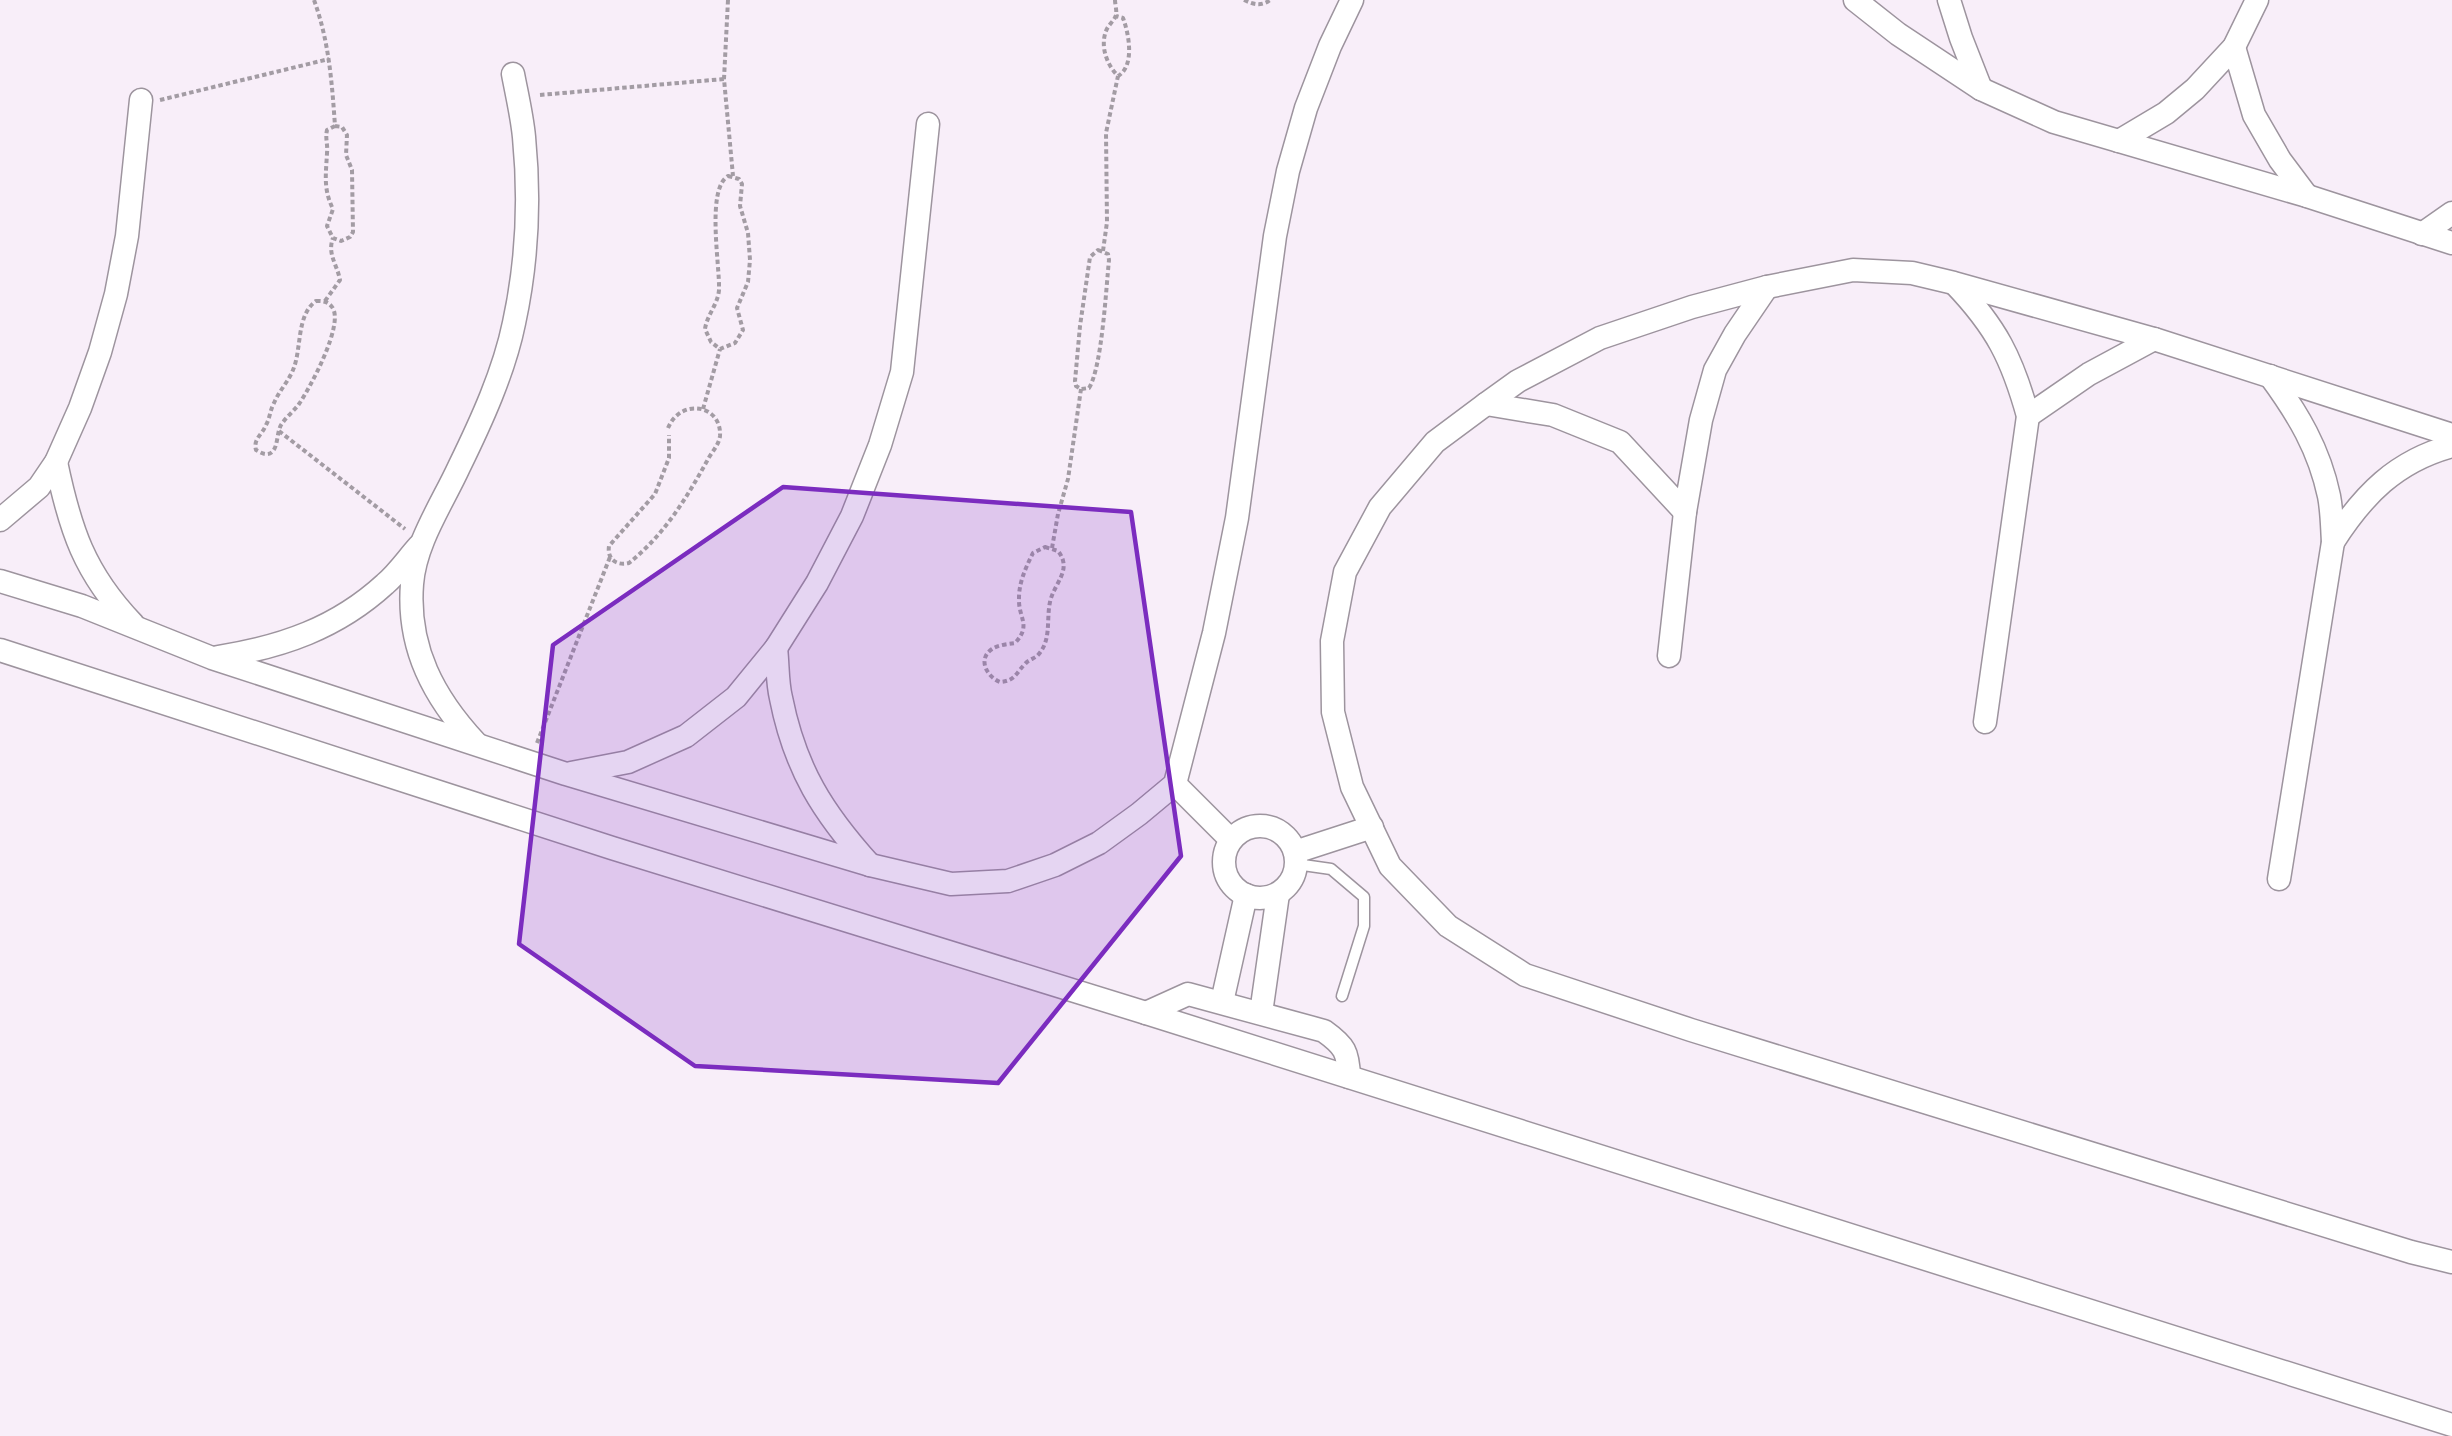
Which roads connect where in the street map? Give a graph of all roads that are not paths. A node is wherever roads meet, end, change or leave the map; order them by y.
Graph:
1 (1352, 0) edge
2 (1855, 0) edge
3 (1949, 0) edge
4 (2257, 0) edge
5 (2234, 47) junction
6 (513, 74) dead end
7 (1981, 89) junction
8 (141, 103) road end
9 (928, 124) dead end
10 (2119, 141) junction
11 (2307, 196) junction
12 (2452, 213) edge
13 (2422, 234) junction
14 (2452, 243) edge
15 (1954, 283) junction
16 (1767, 287) junction
17 (2154, 339) junction
18 (2270, 376) junction
19 (1486, 404) junction
20 (2028, 416) junction
21 (2452, 435) edge
22 (2452, 446) edge
23 (56, 462) junction
24 (1684, 512) junction
25 (0, 520) edge
26 (422, 542) junction
27 (2333, 542) junction
28 (0, 581) edge
29 (138, 629) junction
30 (776, 648) junction
31 (0, 650) edge
32 (1669, 656) dead end
33 (212, 658) junction
34 (1985, 722) dead end
35 (477, 744) junction
36 (566, 774) junction
37 (1175, 784) junction
38 (1372, 827) junction
39 (1231, 840) junction
40 (1295, 858) junction
41 (870, 866) junction
42 (2279, 879) dead end
43 (1278, 894) junction
44 (1246, 895) junction
45 (1342, 996) dead end
46 (1222, 1002) junction
47 (1146, 1012) junction
48 (1261, 1013) junction
49 (1349, 1077) junction
50 (2452, 1262) edge
51 (2452, 1425) edge

1 - 37 street
2 - 7 street
3 - 7 street
4 - 5 street
5 - 10 street
5 - 11 street
6 - 26 street
7 - 10 street
8 - 23 street
9 - 30 street
10 - 11 street
11 - 13 street
12 - 13 street
13 - 14 street
15 - 16 street
15 - 17 street
15 - 20 street
16 - 19 street
16 - 24 street
17 - 18 street
17 - 20 street
18 - 21 street
18 - 27 street
19 - 24 street
19 - 38 street
20 - 34 street
22 - 27 street
23 - 25 street
23 - 29 street
24 - 32 street
26 - 33 street
26 - 35 street
27 - 42 street
28 - 29 street
29 - 33 street
30 - 36 street
30 - 41 street
31 - 47 street
33 - 35 street
35 - 36 street
36 - 41 street
37 - 39 street
37 - 41 street
38 - 40 street
38 - 50 street
39 - 40 street
39 - 44 street
40 - 43 street
40 - 45 lane
43 - 44 street
43 - 48 street
44 - 46 street
46 - 47 street
46 - 48 street
47 - 49 street
48 - 49 street
49 - 51 street

